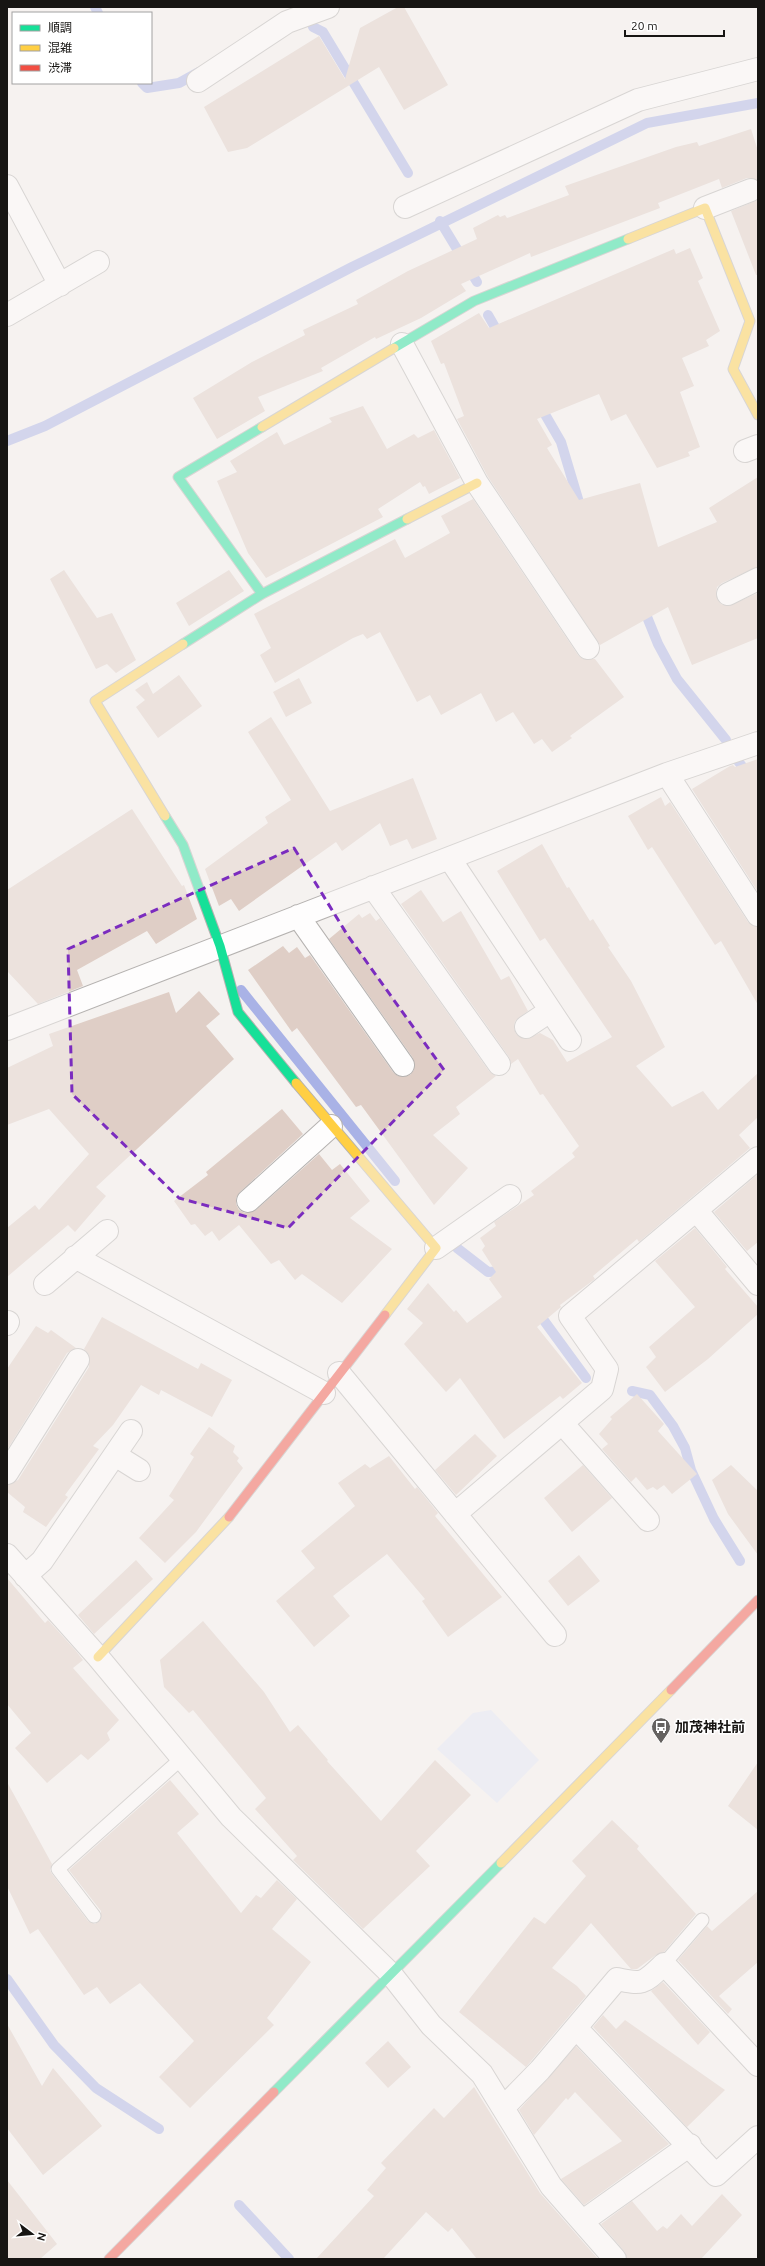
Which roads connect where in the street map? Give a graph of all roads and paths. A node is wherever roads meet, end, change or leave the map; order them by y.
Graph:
1 (328, 7) edge
2 (758, 69) edge
3 (198, 81) dead end
4 (7, 186) edge
5 (751, 190) dead end
6 (405, 207) dead end
7 (705, 208) junction
8 (98, 262) dead end
9 (60, 286) junction
10 (7, 315) edge
11 (402, 344) junction
12 (758, 415) edge
13 (477, 483) junction
14 (758, 579) edge
15 (262, 594) junction
16 (728, 594) dead end
17 (588, 648) dead end
18 (758, 743) edge
19 (667, 774) junction
20 (450, 859) junction
21 (373, 887) junction
22 (758, 915) edge
23 (298, 916) junction
24 (220, 946) junction
25 (550, 1011) junction
26 (526, 1027) dead end
27 (7, 1029) edge
28 (570, 1040) dead end
29 (499, 1064) dead end
30 (403, 1065) dead end
31 (331, 1126) junction
32 (758, 1158) edge
33 (510, 1196) dead end
34 (248, 1201) dead end
35 (696, 1210) junction
36 (107, 1231) dead end
37 (436, 1248) junction
38 (76, 1257) junction
39 (44, 1284) dead end
40 (758, 1284) edge
41 (78, 1360) dead end
42 (339, 1373) junction
43 (324, 1392) junction
44 (562, 1423) junction
45 (130, 1431) dead end
46 (115, 1455) junction
47 (139, 1470) dead end
48 (7, 1473) edge
49 (455, 1514) junction
50 (648, 1520) dead end
51 (7, 1555) edge
52 (25, 1576) junction
53 (758, 1600) edge
54 (555, 1635) dead end
55 (98, 1657) junction
56 (182, 1758) junction
57 (94, 1916) dead end
58 (702, 1920) dead end
59 (664, 1964) junction
60 (391, 1974) junction
61 (576, 2028) junction
62 (758, 2065) edge
63 (503, 2108) junction
64 (758, 2137) edge
65 (690, 2145) junction
66 (582, 2221) junction
67 (109, 2259) edge
68 (615, 2259) edge

1 - 3 street
2 - 6 street
4 - 9 street
5 - 7 street
7 - 11 street
7 - 12 street
8 - 9 street
9 - 10 street
11 - 13 street
11 - 15 street
13 - 15 street
13 - 17 street
14 - 16 street
15 - 24 street
18 - 19 street
19 - 20 street
19 - 22 street
20 - 21 street
20 - 25 street
21 - 23 street
21 - 29 street
23 - 24 street
23 - 30 street
24 - 27 street
24 - 31 street
25 - 26 street
25 - 28 street
31 - 34 street
31 - 37 street
32 - 35 street
33 - 37 street
35 - 40 street
35 - 44 street
36 - 38 street
37 - 42 street
38 - 39 street
38 - 43 street
41 - 48 street
42 - 43 street
42 - 49 street
43 - 55 street
44 - 49 street
44 - 50 street
45 - 46 street
46 - 47 street
46 - 52 street
49 - 54 street
51 - 52 street
52 - 55 street
53 - 60 street
55 - 56 street
56 - 57 lane
56 - 60 street
58 - 59 lane
59 - 61 street
59 - 62 street
60 - 63 street
60 - 67 street
61 - 63 street
61 - 65 street
63 - 66 street
64 - 65 street
65 - 66 street
66 - 68 street

